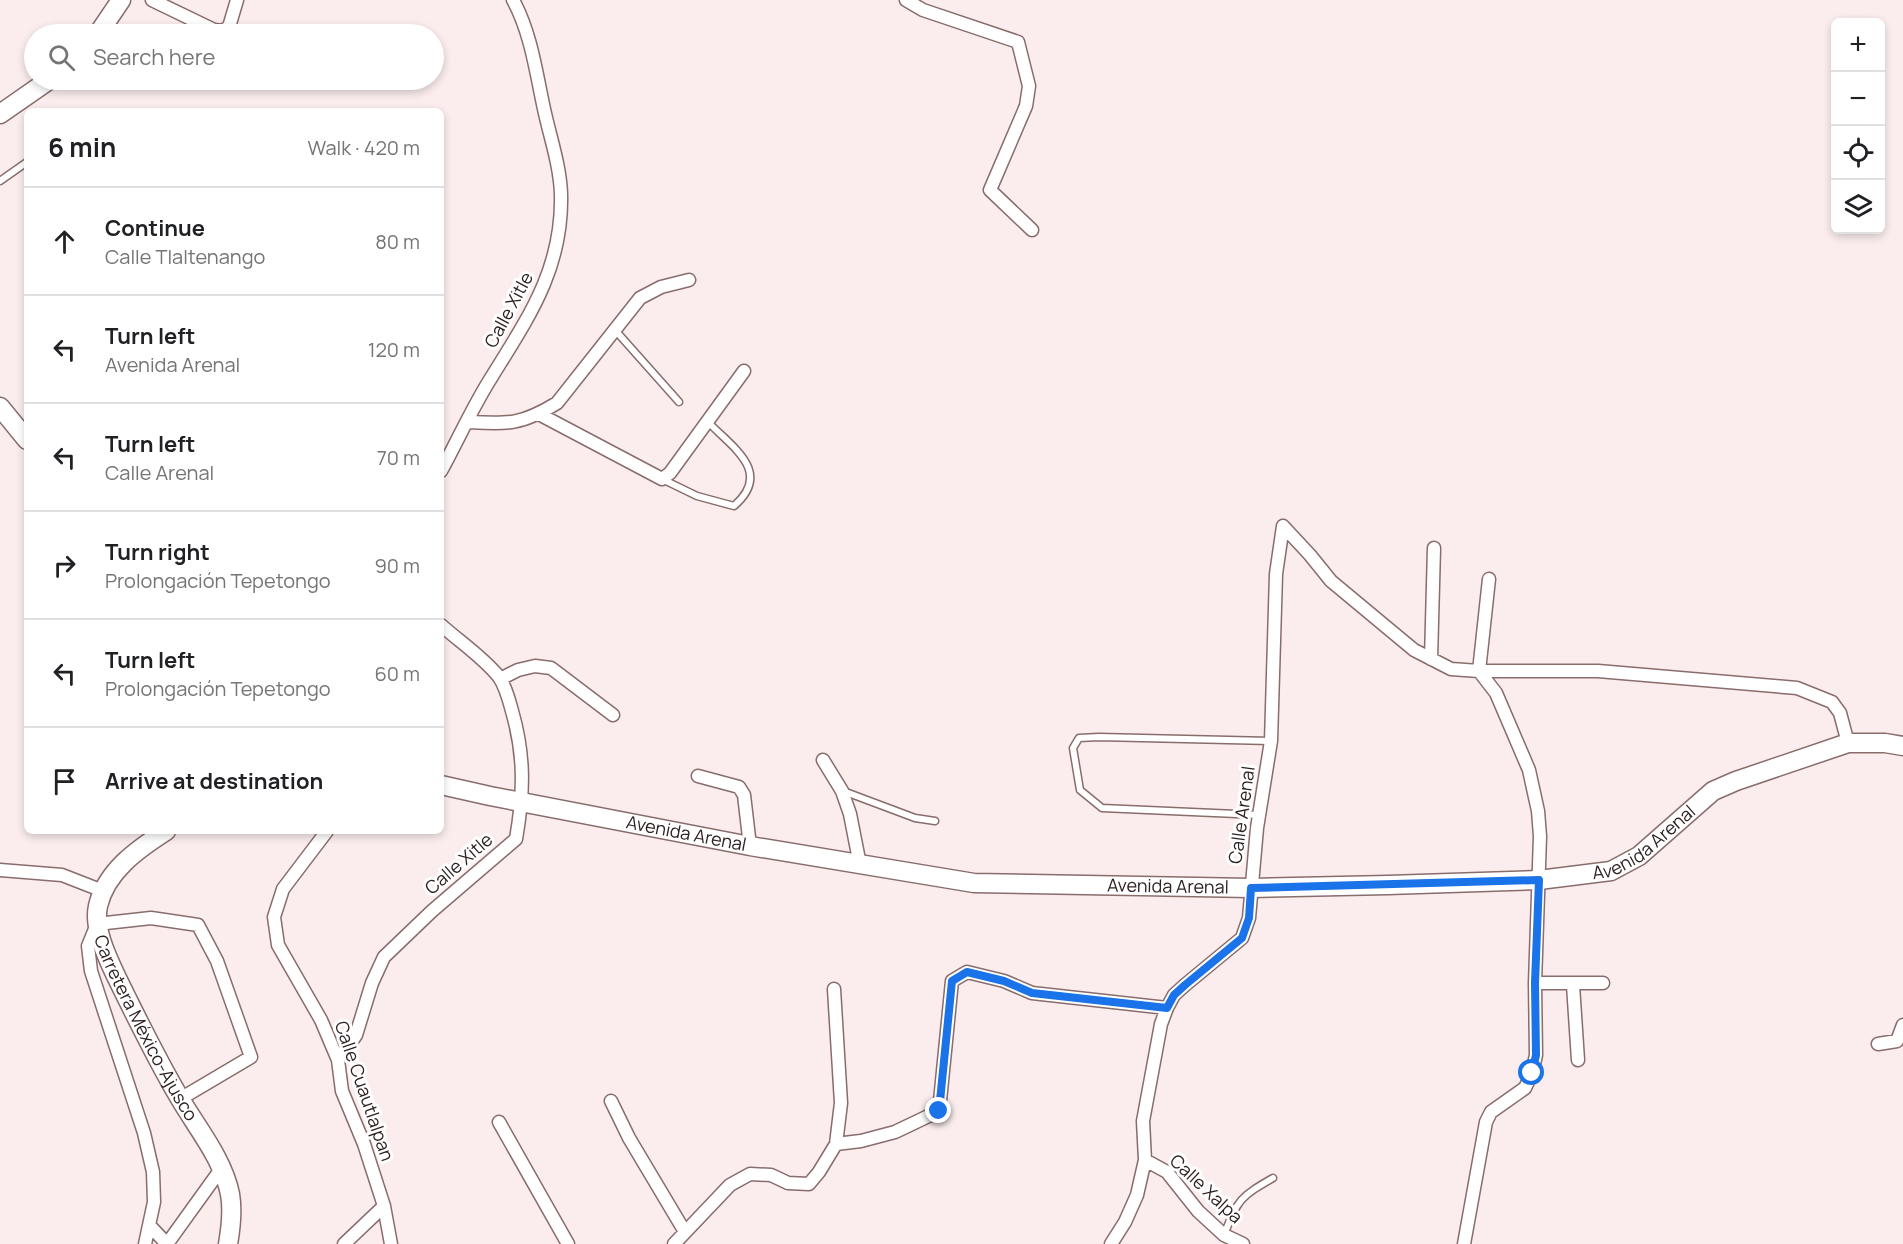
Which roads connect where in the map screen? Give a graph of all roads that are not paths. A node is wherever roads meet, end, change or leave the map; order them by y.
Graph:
1 (121, 0) edge
2 (152, 0) edge
3 (237, 0) edge
4 (513, 0) edge
5 (906, 0) edge
6 (105, 24) edge
7 (202, 24) edge
8 (230, 24) edge
9 (35, 90) edge
10 (0, 114) edge
11 (24, 164) edge
12 (0, 180) edge
13 (1032, 230) dead end
14 (689, 280) dead end
15 (615, 330) junction
16 (744, 371) dead end
17 (679, 402) dead end
18 (0, 407) edge
19 (538, 414) junction
20 (708, 421) junction
21 (468, 422) junction
22 (24, 436) edge
23 (444, 466) edge
24 (662, 479) junction
25 (1434, 548) dead end
26 (1489, 579) dead end
27 (444, 627) edge
28 (1431, 659) junction
29 (1479, 671) junction
30 (500, 679) junction
31 (613, 715) dead end
32 (1271, 741) junction
33 (1848, 743) junction
34 (1903, 746) edge
35 (823, 760) dead end
36 (698, 776) dead end
37 (444, 785) edge
38 (842, 791) junction
39 (522, 802) junction
40 (1259, 815) junction
41 (935, 821) dead end
42 (162, 834) edge
43 (325, 834) edge
44 (750, 846) junction
45 (860, 865) junction
46 (0, 870) edge
47 (1539, 880) junction
48 (1251, 888) junction
49 (103, 891) junction
50 (97, 924) junction
51 (1535, 983) junction
52 (1604, 983) dead end
53 (1573, 985) junction
54 (834, 989) dead end
55 (1167, 1008) junction
56 (1903, 1025) edge
57 (1878, 1044) dead end
58 (338, 1060) junction
59 (1578, 1060) dead end
60 (180, 1099) junction
61 (611, 1101) dead end
62 (499, 1122) dead end
63 (836, 1144) junction
64 (1145, 1160) junction
65 (221, 1169) junction
66 (1273, 1178) dead end
67 (384, 1206) junction
68 (150, 1226) junction
69 (685, 1232) junction
70 (1224, 1235) junction
71 (145, 1244) edge
72 (167, 1244) edge
73 (228, 1244) edge
74 (344, 1244) edge
75 (391, 1244) edge
76 (568, 1244) edge
77 (674, 1244) edge
78 (1111, 1244) edge
79 (1243, 1244) edge
80 (1464, 1244) edge

1 - 6 street
2 - 7 street
3 - 8 street
4 - 21 street, Calle Xitle
5 - 13 street
9 - 10 street
11 - 12 lane
14 - 15 street
15 - 17 lane
15 - 19 street
16 - 20 street
18 - 22 street
19 - 21 street
19 - 24 street
20 - 24 street
20 - 24 lane
21 - 23 street, Calle Xitle
25 - 28 street
26 - 29 street
27 - 30 street, Calle Xitle
28 - 29 street
28 - 32 street, Calle Arenal
29 - 33 street
29 - 47 street
30 - 31 street
30 - 39 street, Calle Xitle
32 - 40 street, Calle Arenal
32 - 40 lane
33 - 34 street, Avenida Arenal
33 - 47 street, Avenida Arenal
35 - 38 street
36 - 44 street
37 - 39 street, Avenida Arenal
38 - 41 lane
38 - 45 street
39 - 44 street, Avenida Arenal
39 - 58 street, Calle Xitle
40 - 48 street, Calle Arenal
42 - 49 street, Carretera México-Ajusco
43 - 58 street, Calle Cuautlalpan
44 - 45 street, Avenida Arenal
45 - 48 street, Avenida Arenal
46 - 49 street
47 - 48 street, Avenida Arenal
47 - 51 street
48 - 55 street, Calle Arenal
49 - 50 street, Carretera México-Ajusco
50 - 60 street, Carretera México-Ajusco
50 - 60 street
50 - 68 street
51 - 53 street
51 - 80 street
52 - 53 street
53 - 59 street
54 - 63 street
55 - 63 street
55 - 64 street, Calle Arenal
56 - 57 street
58 - 67 street, Calle Cuautlalpan
60 - 65 street, Carretera México-Ajusco
61 - 69 street
62 - 76 street
63 - 69 street
64 - 70 street, Calle Xalpa
64 - 78 street, Calle Arenal
65 - 72 street
65 - 73 street, Carretera México-Ajusco
66 - 70 lane
67 - 74 street
67 - 75 street, Calle Cuautlalpan
68 - 71 street
68 - 72 street
69 - 77 street
70 - 79 street, Calle Xalpa

